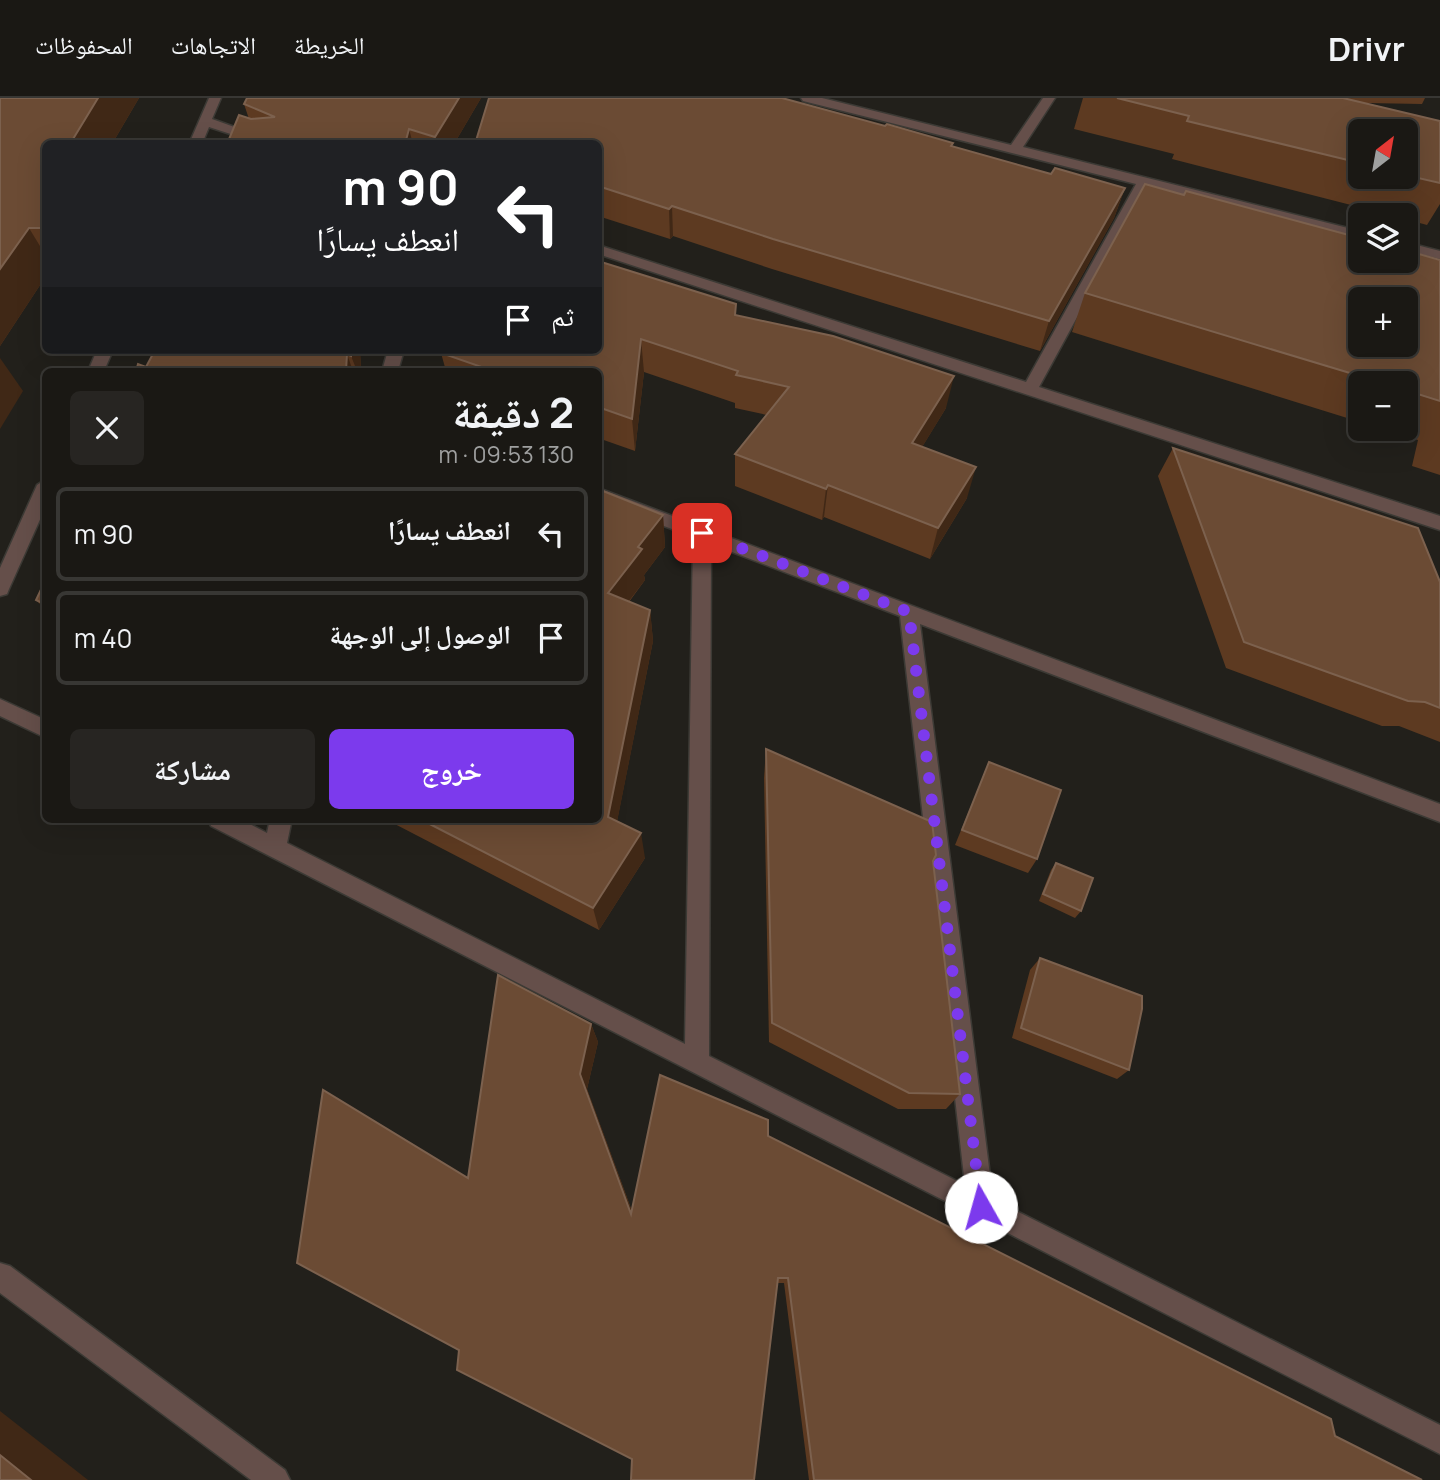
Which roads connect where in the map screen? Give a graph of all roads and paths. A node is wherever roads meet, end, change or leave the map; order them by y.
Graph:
1 (215, 98) edge
2 (807, 98) edge
3 (1049, 98) edge
4 (850, 103) edge
5 (205, 121) junction
6 (197, 140) edge
7 (264, 140) edge
8 (1015, 149) junction
9 (1144, 181) junction
10 (1348, 232) edge
11 (602, 249) edge
12 (1418, 249) edge
13 (1440, 255) edge
14 (1030, 389) junction
15 (42, 494) edge
16 (602, 496) edge
17 (1440, 523) edge
18 (702, 533) junction
19 (0, 589) edge
20 (909, 612) junction
21 (0, 707) edge
22 (42, 728) edge
23 (1440, 813) edge
24 (227, 823) edge
25 (280, 823) edge
26 (275, 847) junction
27 (696, 1062) junction
28 (981, 1207) junction
29 (0, 1276) edge
30 (1440, 1440) edge
31 (275, 1480) edge

1 - 5 street
2 - 4 street
3 - 8 street
4 - 8 street
5 - 6 street
5 - 7 street
8 - 9 street
9 - 10 street
9 - 14 street
11 - 14 street
12 - 13 street
14 - 17 street
15 - 19 street
16 - 18 street
18 - 20 street
18 - 27 street
20 - 23 street
20 - 28 street
21 - 22 street
24 - 26 street
25 - 26 street
26 - 27 street
27 - 28 street
28 - 30 street
29 - 31 street

